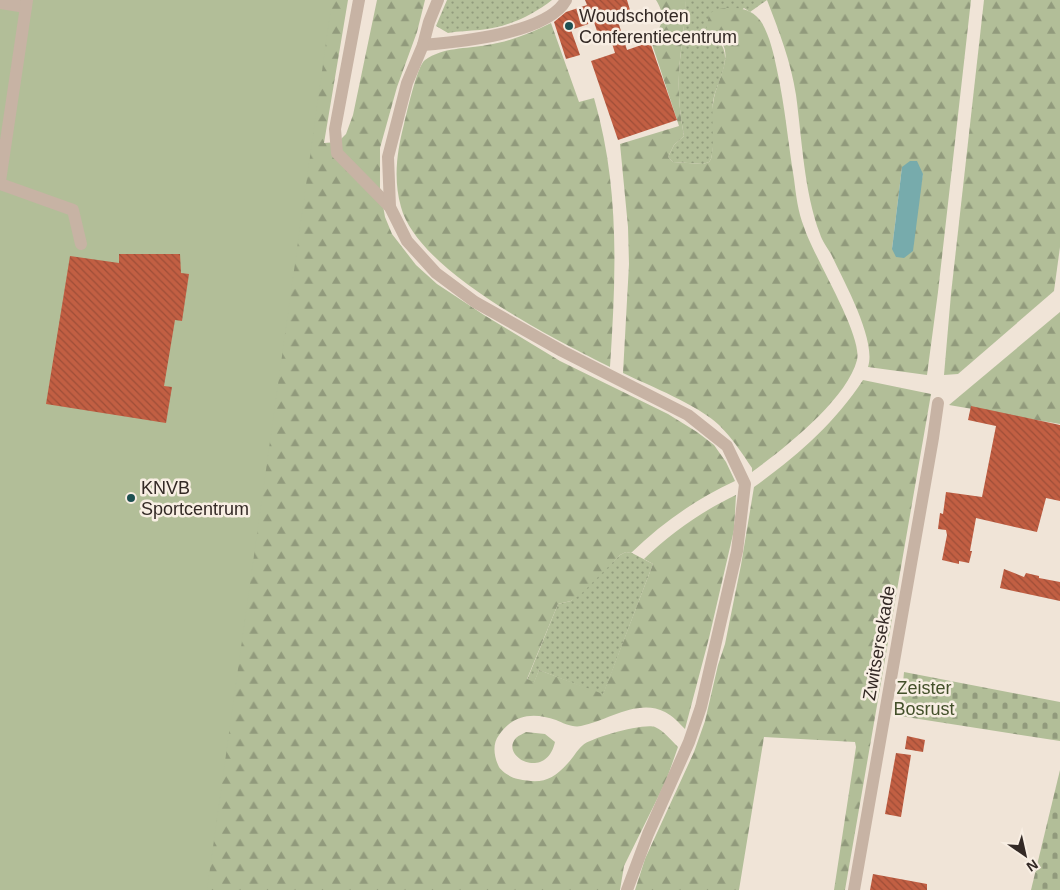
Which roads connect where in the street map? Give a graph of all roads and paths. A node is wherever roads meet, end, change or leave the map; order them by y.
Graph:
1 (359, 0) edge
2 (438, 0) edge
3 (566, 0) edge
4 (0, 3) edge
5 (26, 4) edge
6 (423, 45) junction
7 (0, 182) edge
8 (390, 207) junction
9 (81, 244) dead end
10 (938, 403) dead end
11 (627, 890) edge
12 (854, 890) edge

1 - 8 street
2 - 6 street
3 - 6 street
4 - 5 street
5 - 7 street
6 - 8 street
7 - 9 street
8 - 11 street
10 - 12 street, Zwitsersekade

